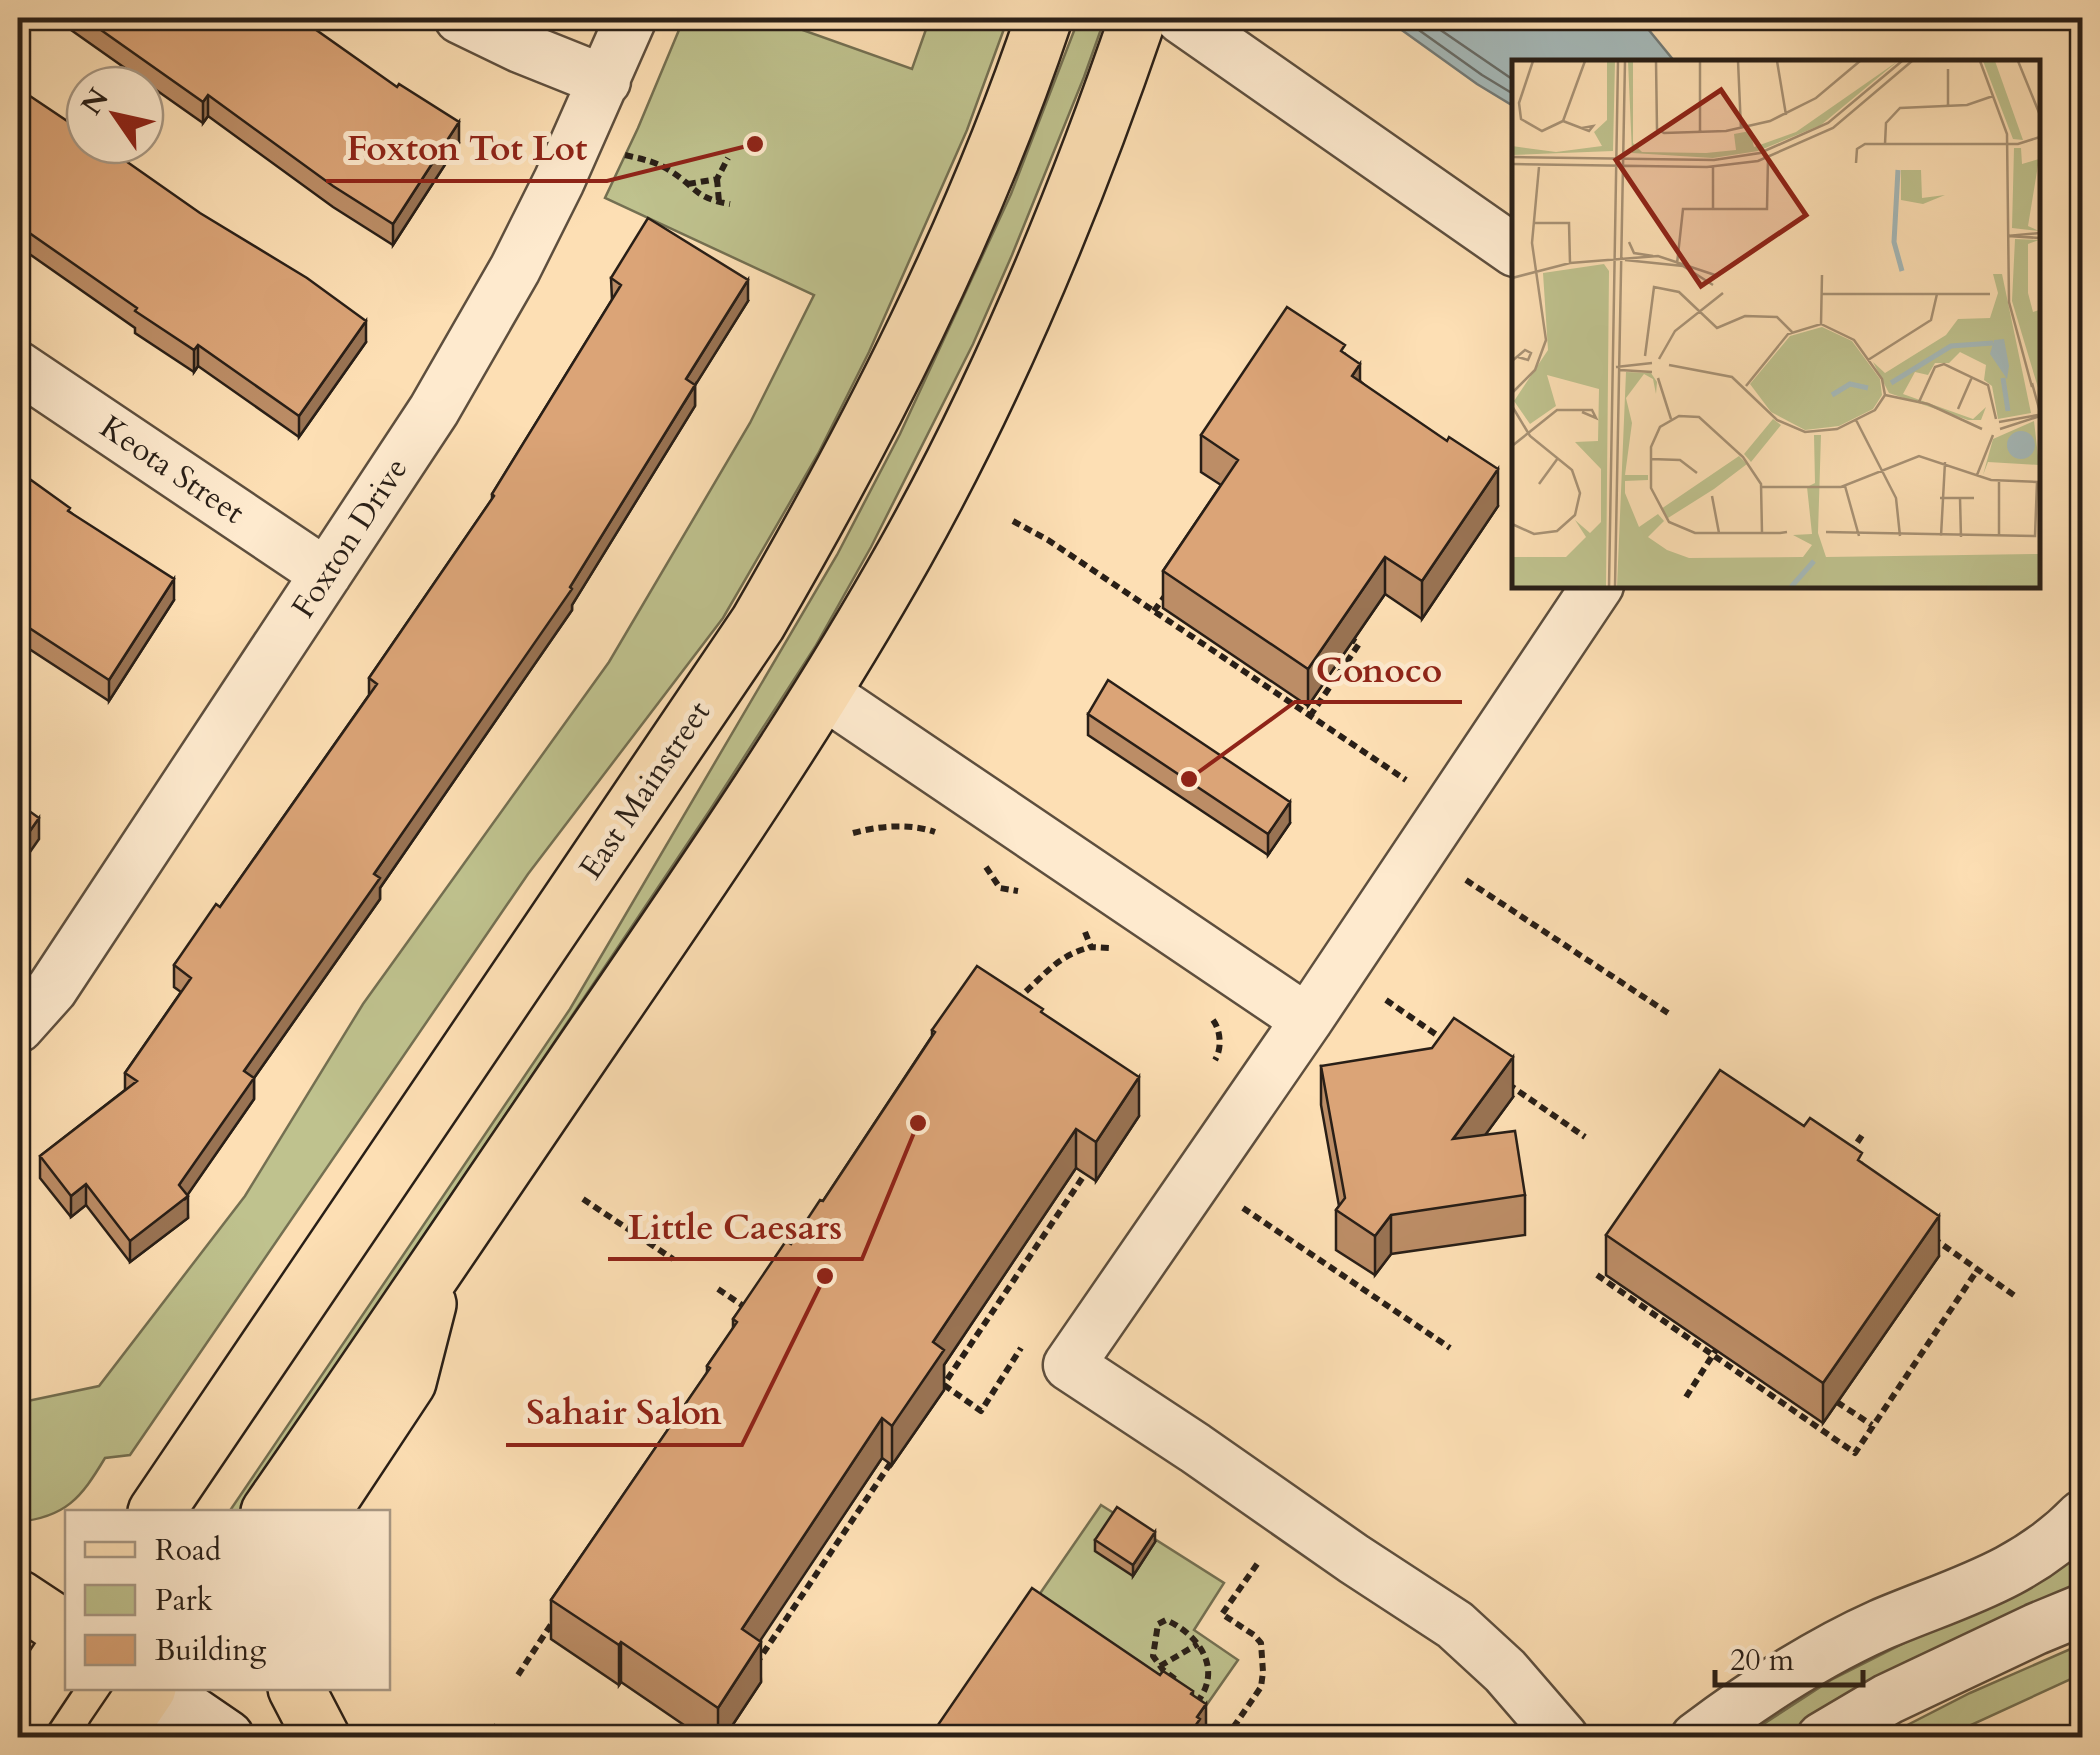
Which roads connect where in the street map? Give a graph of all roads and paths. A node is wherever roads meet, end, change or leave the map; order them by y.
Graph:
1 (460, 18) edge
2 (631, 18) edge
3 (1044, 18) edge
4 (1138, 18) edge
5 (1181, 18) edge
6 (605, 81) junction
7 (620, 154) dead end
8 (728, 158) dead end
9 (717, 179) junction
10 (688, 184) junction
11 (719, 202) junction
12 (730, 204) dead end
13 (1512, 249) edge
14 (18, 367) edge
15 (1013, 521) dead end
16 (326, 574) junction
17 (1174, 583) edge
18 (1596, 588) edge
19 (1154, 611) junction
20 (1343, 634) edge
21 (822, 692) junction
22 (1310, 716) junction
23 (1406, 780) dead end
24 (853, 833) dead end
25 (944, 836) dead end
26 (979, 858) dead end
27 (1466, 880) dead end
28 (1018, 891) dead end
29 (1085, 932) dead end
30 (1091, 947) junction
31 (1113, 949) dead end
32 (1386, 1000) dead end
33 (1002, 1005) edge
34 (1668, 1013) dead end
35 (1210, 1017) dead end
36 (1307, 1020) junction
37 (18, 1027) edge
38 (1447, 1042) edge
39 (1208, 1072) dead end
40 (1493, 1074) edge
41 (1863, 1134) dead end
42 (1585, 1137) dead end
43 (1846, 1159) edge
44 (1093, 1162) edge
45 (583, 1199) dead end
46 (1244, 1208) dead end
47 (1931, 1236) edge
48 (672, 1259) dead end
49 (438, 1264) junction
50 (1978, 1269) junction
51 (1597, 1275) dead end
52 (718, 1289) dead end
53 (2018, 1298) dead end
54 (757, 1315) edge
55 (1026, 1341) dead end
56 (1450, 1348) dead end
57 (1714, 1352) junction
58 (944, 1384) junction
59 (1686, 1397) dead end
60 (933, 1400) edge
61 (1837, 1402) edge
62 (1872, 1425) junction
63 (901, 1448) edge
64 (157, 1510) edge
65 (270, 1510) edge
66 (323, 1510) edge
67 (2082, 1516) edge
68 (1260, 1560) dead end
69 (18, 1598) edge
70 (2082, 1610) edge
71 (558, 1614) edge
72 (65, 1630) edge
73 (1198, 1644) junction
74 (65, 1650) edge
75 (1160, 1666) junction
76 (750, 1672) edge
77 (518, 1675) dead end
78 (1175, 1679) junction
79 (149, 1690) edge
80 (153, 1690) edge
81 (297, 1690) edge
82 (1168, 1690) edge
83 (18, 1720) edge
84 (1194, 1723) edge
85 (497, 1725) dead end
86 (1231, 1736) edge
87 (114, 1738) edge
88 (226, 1738) edge
89 (322, 1738) edge
90 (489, 1738) edge
91 (1216, 1738) edge
92 (1562, 1738) edge
93 (1696, 1738) edge
94 (1822, 1738) edge

1 - 6 street
2 - 6 street, Foxton Drive
3 - 64 main road, East Mainstreet
4 - 21 main road
5 - 13 street
6 - 16 street, Foxton Drive
7 - 10 path
8 - 9 path
9 - 10 path
9 - 11 path
10 - 11 path
11 - 12 path
14 - 16 street, Keota Street
15 - 19 path
16 - 37 street, Foxton Drive
17 - 19 path
18 - 36 street
19 - 22 path
20 - 22 path
21 - 36 street
21 - 49 main road
22 - 23 path
24 - 25 path
26 - 28 path
27 - 34 path
29 - 30 path
30 - 31 path
30 - 33 path
32 - 38 path
35 - 39 path
36 - 92 street
40 - 42 path
41 - 43 path
44 - 58 path
45 - 48 path
46 - 56 path
47 - 50 path
49 - 65 main road
49 - 66 main road
50 - 53 path
50 - 62 path
51 - 57 path
52 - 54 path
55 - 58 path
57 - 59 path
57 - 62 path
58 - 60 path
61 - 62 path
63 - 76 path
67 - 93 street
68 - 86 path
69 - 72 main road
70 - 94 street
71 - 77 path
73 - 75 path
73 - 75 path
73 - 78 path
74 - 83 main road
75 - 78 path
78 - 82 path
79 - 87 main road
80 - 88 main road
81 - 89 main road
84 - 91 path
85 - 90 path

